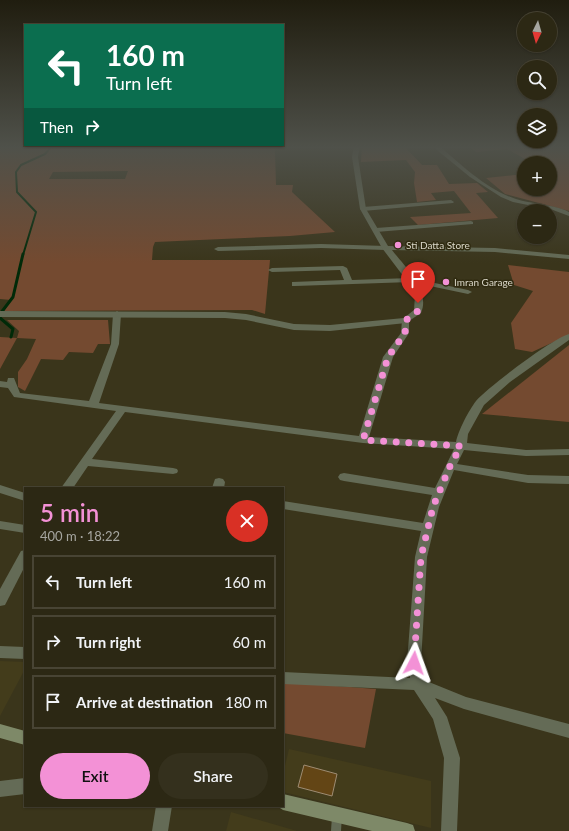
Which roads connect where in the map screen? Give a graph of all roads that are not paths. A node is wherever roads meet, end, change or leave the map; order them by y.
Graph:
1 (359, 185) edge
2 (486, 185) edge
3 (450, 202) dead end
4 (363, 209) junction
5 (569, 214) edge
6 (471, 223) dead end
7 (376, 230) junction
8 (386, 248) junction
9 (218, 249) dead end
10 (569, 257) edge
11 (272, 270) dead end
12 (411, 280) junction
13 (349, 283) junction
14 (295, 284) dead end
15 (468, 292) dead end
16 (0, 314) edge
17 (117, 314) junction
18 (406, 320) junction
19 (569, 337) edge
20 (0, 384) edge
21 (93, 405) junction
22 (122, 409) junction
23 (363, 440) junction
24 (461, 446) junction
25 (569, 452) edge
26 (85, 462) junction
27 (450, 466) junction
28 (173, 471) dead end
29 (344, 477) dead end
30 (569, 480) edge
31 (68, 487) edge
32 (0, 489) edge
33 (439, 492) junction
34 (24, 497) edge
35 (284, 505) edge
36 (0, 525) edge
37 (428, 528) junction
38 (24, 529) edge
39 (24, 556) edge
40 (0, 600) edge
41 (0, 652) edge
42 (24, 653) edge
43 (284, 678) edge
44 (418, 684) junction
45 (0, 731) edge
46 (569, 731) edge
47 (24, 738) edge
48 (24, 786) edge
49 (0, 789) edge
50 (284, 802) edge
51 (164, 807) edge
52 (338, 814) junction
53 (160, 831) edge
54 (336, 831) edge
55 (407, 831) edge
56 (449, 831) edge

1 - 4 street
2 - 5 street
3 - 4 street
4 - 7 street
6 - 7 street
7 - 8 street
8 - 9 street
8 - 10 street
8 - 12 street
11 - 13 street
12 - 13 street
12 - 15 street
12 - 18 street
13 - 14 street
16 - 17 street
17 - 18 street
17 - 21 street
18 - 23 street
19 - 24 street
20 - 21 street
21 - 22 street
22 - 23 street
22 - 26 street
23 - 24 street
24 - 25 street
24 - 27 street
26 - 28 street
26 - 31 street
27 - 30 street
27 - 33 street
29 - 33 street
32 - 34 street
33 - 37 street
35 - 37 street
36 - 38 street
37 - 44 street
39 - 40 street
41 - 42 street
43 - 44 street
44 - 46 street
44 - 56 street
45 - 47 main road
48 - 49 street
50 - 52 main road
51 - 53 street
52 - 54 lane
52 - 55 main road

